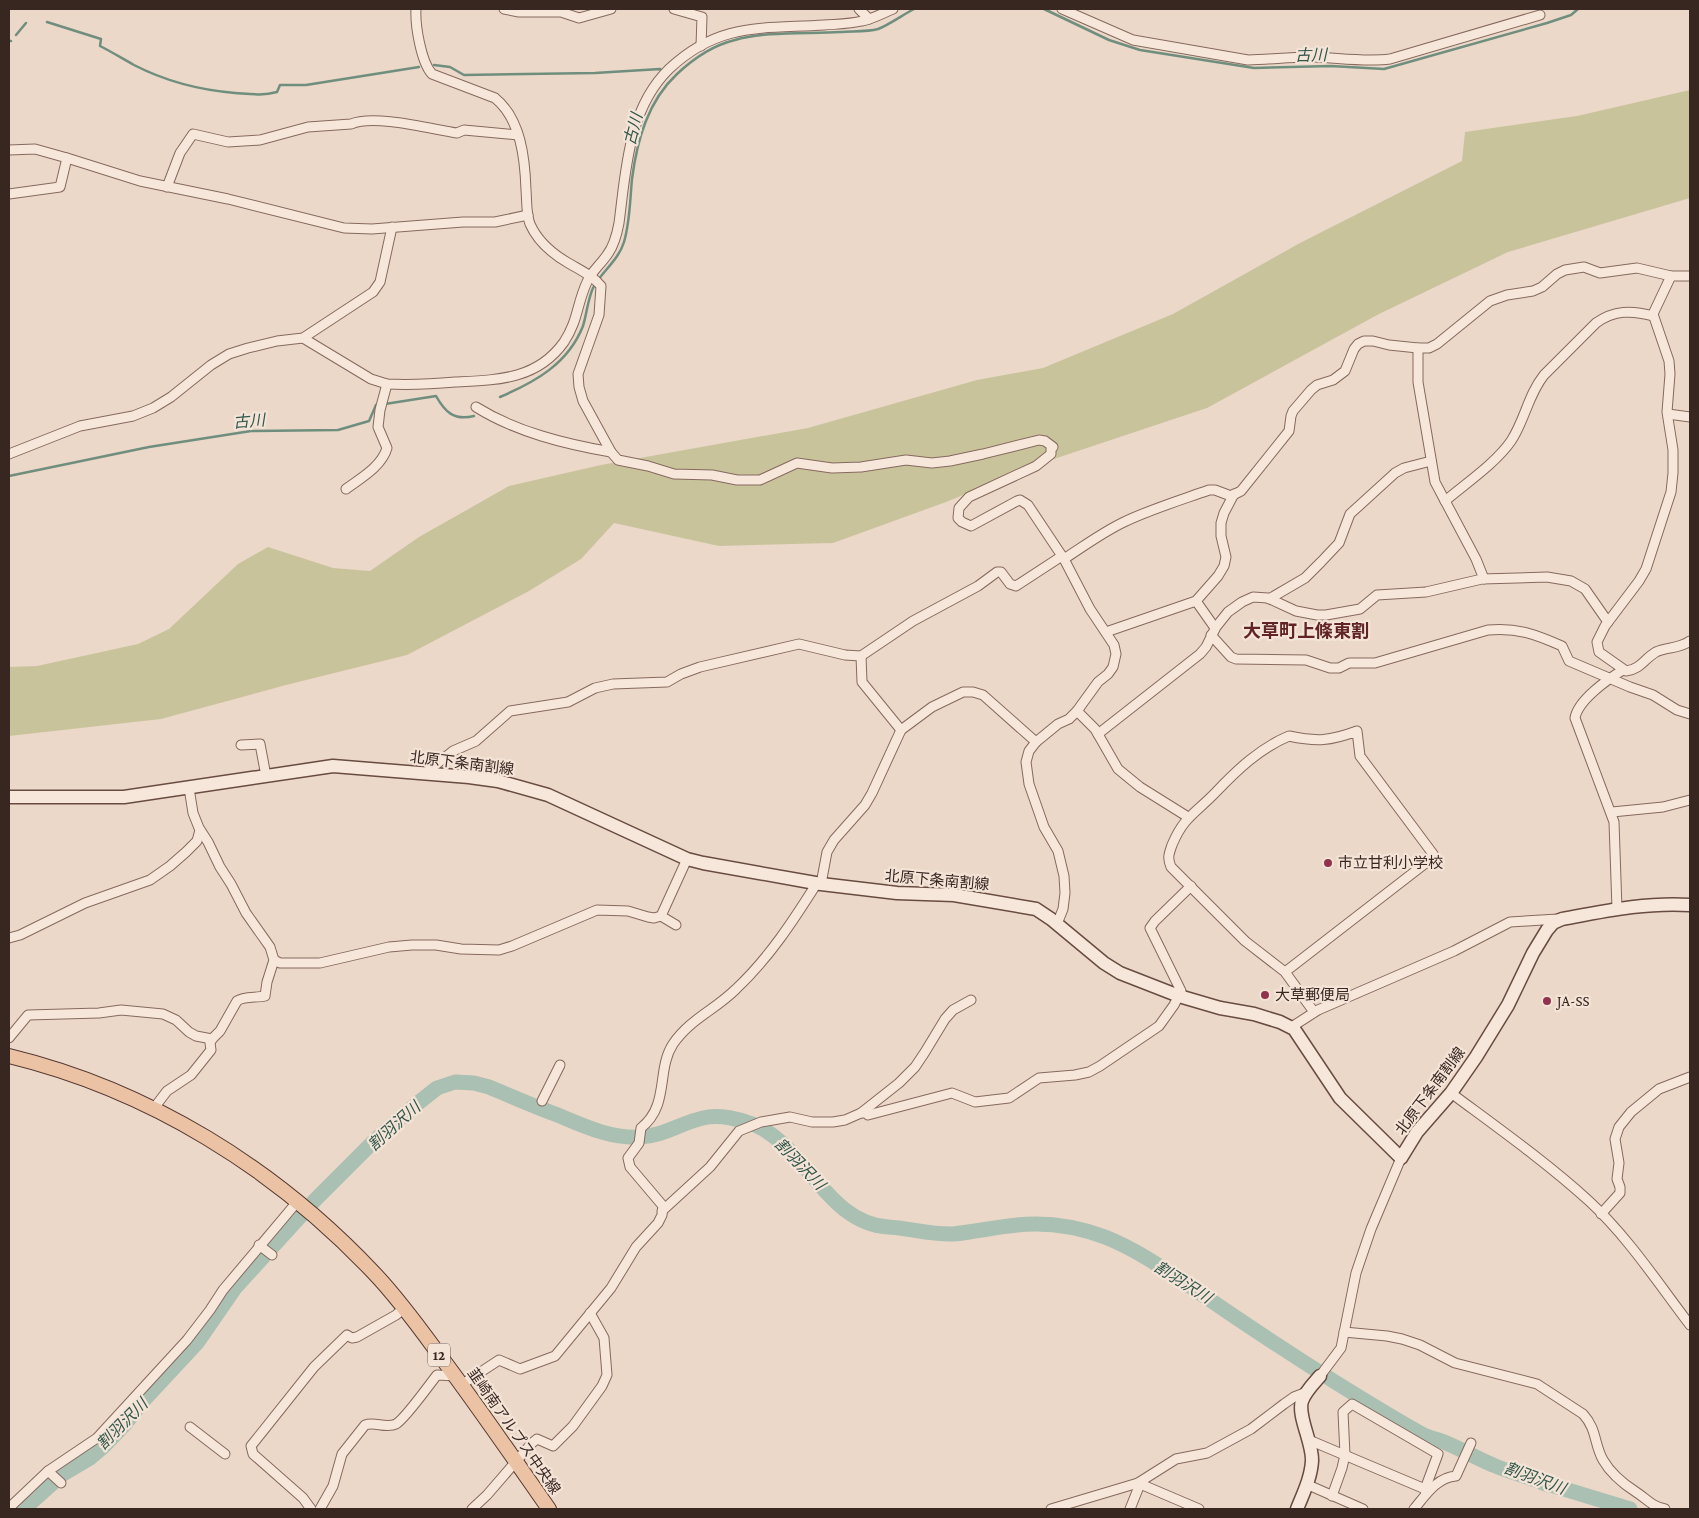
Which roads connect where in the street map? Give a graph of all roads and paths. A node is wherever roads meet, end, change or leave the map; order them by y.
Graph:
1 (416, 9) edge
2 (504, 9) edge
3 (612, 9) edge
4 (674, 9) edge
5 (859, 9) edge
6 (894, 9) edge
7 (1062, 9) edge
8 (1075, 11) edge
9 (1540, 15) dead end
10 (869, 19) junction
11 (701, 46) junction
12 (518, 135) junction
13 (9, 150) edge
14 (68, 158) junction
15 (167, 186) junction
16 (9, 194) edge
17 (528, 215) junction
18 (392, 227) junction
19 (1670, 276) junction
20 (1690, 276) edge
21 (595, 280) junction
22 (1654, 316) junction
23 (303, 338) junction
24 (1418, 348) junction
25 (387, 384) junction
26 (476, 407) dead end
27 (1668, 414) junction
28 (1690, 417) edge
29 (611, 452) junction
30 (9, 454) edge
31 (1431, 461) junction
32 (346, 489) dead end
33 (1234, 494) junction
34 (1444, 501) junction
35 (1063, 557) junction
36 (1484, 579) junction
37 (1269, 599) junction
38 (1196, 601) junction
39 (1608, 622) junction
40 (1106, 632) junction
41 (1213, 632) junction
42 (1690, 641) edge
43 (860, 656) junction
44 (1623, 670) junction
45 (1610, 678) junction
46 (1077, 711) junction
47 (1690, 714) edge
48 (901, 730) junction
49 (1098, 734) junction
50 (1036, 742) junction
51 (241, 745) dead end
52 (424, 774) junction
53 (266, 776) junction
54 (189, 788) junction
55 (9, 797) edge
56 (1690, 800) edge
57 (1612, 812) junction
58 (1188, 817) junction
59 (200, 830) junction
60 (687, 859) junction
61 (819, 884) junction
62 (1191, 886) junction
63 (1690, 905) edge
64 (1617, 909) junction
65 (661, 916) junction
66 (1562, 919) junction
67 (1057, 924) junction
68 (676, 925) dead end
69 (9, 938) edge
70 (274, 960) junction
71 (1285, 972) junction
72 (1179, 996) junction
73 (971, 1000) dead end
74 (1314, 1012) junction
75 (1290, 1028) junction
76 (9, 1038) edge
77 (212, 1039) junction
78 (9, 1056) edge
79 (560, 1065) dead end
80 (1690, 1077) edge
81 (1451, 1093) junction
82 (542, 1101) dead end
83 (154, 1108) junction
84 (861, 1113) junction
85 (1402, 1158) junction
86 (304, 1207) junction
87 (662, 1211) junction
88 (1601, 1214) junction
89 (261, 1246) junction
90 (272, 1255) dead end
91 (404, 1308) junction
92 (590, 1313) junction
93 (1690, 1325) edge
94 (1344, 1332) junction
95 (1324, 1372) joint
96 (458, 1380) junction
97 (1307, 1392) junction
98 (190, 1427) dead end
99 (1309, 1440) junction
100 (1471, 1445) dead end
101 (225, 1454) dead end
102 (1345, 1455) junction
103 (516, 1462) junction
104 (50, 1472) junction
105 (60, 1482) dead end
106 (1138, 1483) junction
107 (1306, 1484) junction
108 (1425, 1491) junction
109 (1332, 1496) junction
110 (1345, 1506) edge
111 (9, 1508) edge
112 (311, 1509) edge
113 (320, 1509) edge
114 (472, 1509) edge
115 (549, 1509) edge
116 (1051, 1509) edge
117 (1130, 1509) edge
118 (1200, 1509) edge
119 (1296, 1509) edge
120 (1363, 1509) edge
121 (1414, 1509) edge
122 (1665, 1509) edge

1 - 12 street
2 - 3 street
4 - 11 street
5 - 10 street
6 - 10 street
7 - 8 street
8 - 9 street
10 - 11 street
11 - 21 street
12 - 15 street
12 - 17 street
13 - 14 street
14 - 15 street
14 - 16 street
15 - 18 street
17 - 18 street
17 - 21 street
18 - 23 street
19 - 20 street
19 - 22 street
19 - 24 street
21 - 25 street
21 - 29 street
22 - 27 street
22 - 34 street
23 - 25 street
23 - 30 street
24 - 31 street
24 - 33 street
25 - 32 street
26 - 29 street
27 - 28 street
27 - 39 street
29 - 35 street
31 - 34 street
31 - 37 street
33 - 35 street
33 - 38 street
34 - 36 street
35 - 40 street
35 - 43 street
36 - 37 street
36 - 39 street
37 - 41 street
38 - 40 street
38 - 41 street
39 - 44 street
40 - 46 street
41 - 45 street
41 - 49 street
42 - 44 street
43 - 48 street
43 - 52 street
44 - 45 street
45 - 47 street
45 - 57 street
46 - 49 street
46 - 50 street
48 - 50 street
48 - 61 street
49 - 58 street
50 - 67 street
51 - 53 street
52 - 53 main road, 北原下条南割線
52 - 60 main road, 北原下条南割線
53 - 54 main road, 北原下条南割線
54 - 55 main road, 北原下条南割線
54 - 59 street
56 - 57 street
57 - 64 street
58 - 62 street
58 - 71 street
59 - 69 street
59 - 70 street
60 - 61 main road, 北原下条南割線
60 - 65 street
61 - 67 main road, 北原下条南割線
61 - 87 street
62 - 71 street
62 - 72 street
63 - 64 main road
64 - 66 main road
65 - 68 street
65 - 70 street
66 - 74 street
66 - 81 main road, 北原下条南割線
67 - 72 main road, 北原下条南割線
70 - 77 street
71 - 74 street
72 - 75 main road, 北原下条南割線
72 - 84 street
73 - 84 street
74 - 75 street
75 - 85 main road, 北原下条南割線
76 - 77 street
77 - 83 street
78 - 83 main road, 韮崎南アルプス中央線 / 12
79 - 82 street
80 - 88 street
81 - 85 main road, 北原下条南割線
81 - 88 street
83 - 86 main road, 韮崎南アルプス中央線 / 12
84 - 87 street
85 - 94 street
86 - 89 street
86 - 91 main road, 韮崎南アルプス中央線 / 12
87 - 92 street
88 - 93 street
89 - 90 street
89 - 104 street
91 - 96 main road, 韮崎南アルプス中央線 / 12
91 - 112 street
92 - 96 street
92 - 103 street
94 - 95 street
94 - 122 street
95 - 97 main road
96 - 103 main road, 韮崎南アルプス中央線 / 12
96 - 113 street
97 - 99 main road
97 - 106 street
98 - 101 street
99 - 102 street
99 - 107 main road
100 - 108 street
102 - 108 street
102 - 108 street
102 - 109 street
103 - 114 street
103 - 115 main road, 韮崎南アルプス中央線 / 12
104 - 105 street
104 - 111 street
106 - 116 street
106 - 117 street
106 - 118 street
107 - 109 street
107 - 119 main road
108 - 121 street
109 - 110 street
110 - 120 street

